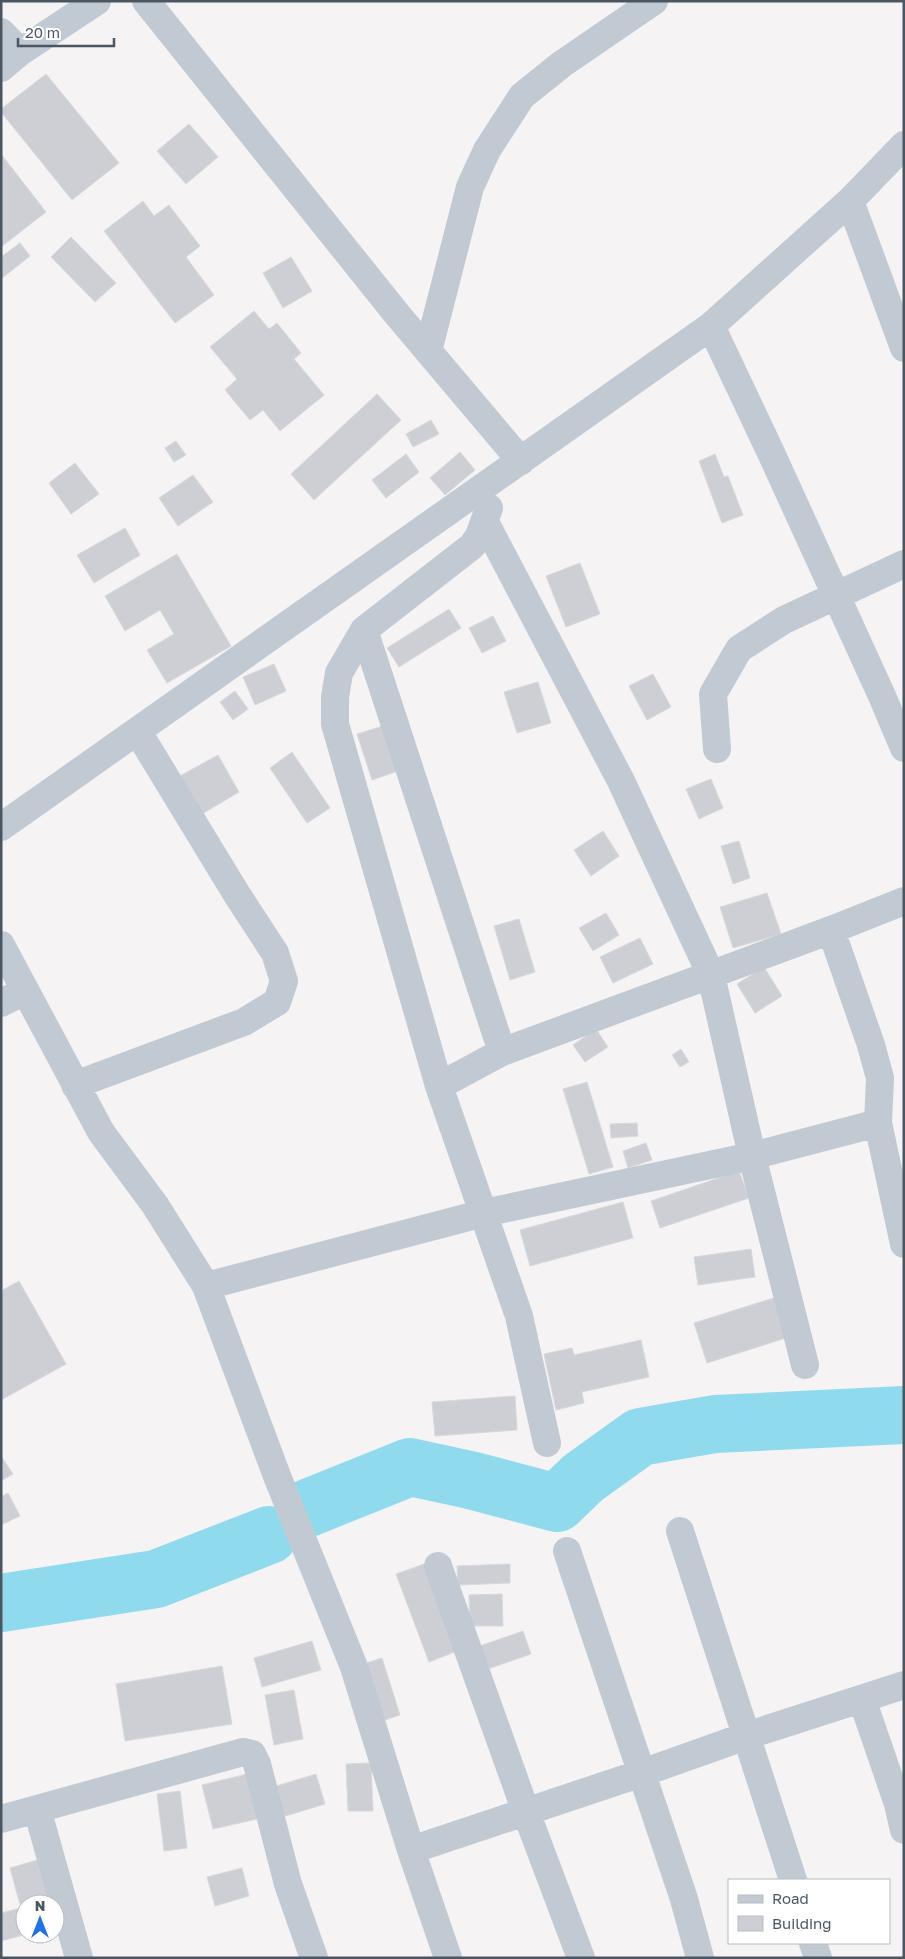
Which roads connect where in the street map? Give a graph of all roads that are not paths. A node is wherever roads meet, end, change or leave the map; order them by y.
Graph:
1 (97, 1) edge
2 (146, 1) edge
3 (654, 1) edge
4 (1, 32) edge
5 (11, 60) edge
6 (904, 145) edge
7 (850, 201) junction
8 (711, 326) junction
9 (904, 348) edge
10 (428, 351) junction
11 (522, 461) junction
12 (499, 477) junction
13 (485, 522) junction
14 (904, 564) edge
15 (836, 596) junction
16 (364, 630) junction
17 (138, 732) junction
18 (904, 748) edge
19 (717, 749) dead end
20 (1, 827) edge
21 (904, 900) edge
22 (831, 930) junction
23 (1, 945) edge
24 (711, 975) junction
25 (13, 997) edge
26 (502, 1052) junction
27 (75, 1085) junction
28 (439, 1086) junction
29 (878, 1123) junction
30 (752, 1156) junction
31 (484, 1213) junction
32 (904, 1244) edge
33 (206, 1286) junction
34 (805, 1366) dead end
35 (547, 1443) dead end
36 (680, 1531) dead end
37 (567, 1551) dead end
38 (438, 1566) dead end
39 (904, 1685) edge
40 (862, 1699) junction
41 (746, 1736) junction
42 (642, 1773) junction
43 (37, 1808) junction
44 (526, 1812) junction
45 (1, 1818) edge
46 (904, 1830) edge
47 (411, 1850) junction
48 (793, 1879) edge
49 (813, 1944) edge
50 (79, 1958) edge
51 (314, 1958) edge
52 (448, 1958) edge
53 (581, 1958) edge
54 (700, 1958) edge
55 (818, 1958) edge

1 - 5 street
2 - 10 street
3 - 10 street
4 - 5 street
6 - 7 street
7 - 8 street
7 - 9 street
8 - 11 street
8 - 15 street
10 - 11 street
11 - 12 street
12 - 13 street
12 - 17 street
13 - 16 street
13 - 24 street
14 - 15 street
15 - 18 street
15 - 19 street
16 - 26 street
16 - 28 street
17 - 20 street
17 - 27 street
21 - 22 street
22 - 24 street
22 - 29 street
23 - 25 street
24 - 26 street
24 - 30 street
25 - 27 street
26 - 28 street
27 - 33 street
28 - 31 street
29 - 30 street
29 - 32 street
30 - 31 street
30 - 34 street
31 - 33 street
31 - 35 street
33 - 47 street
36 - 41 street
37 - 42 street
38 - 44 street
39 - 40 street
40 - 41 street
40 - 46 street
41 - 42 street
41 - 48 street
42 - 44 street
42 - 54 street
43 - 45 street
43 - 50 street
43 - 51 street
44 - 47 street
44 - 53 street
47 - 52 street
49 - 55 street

